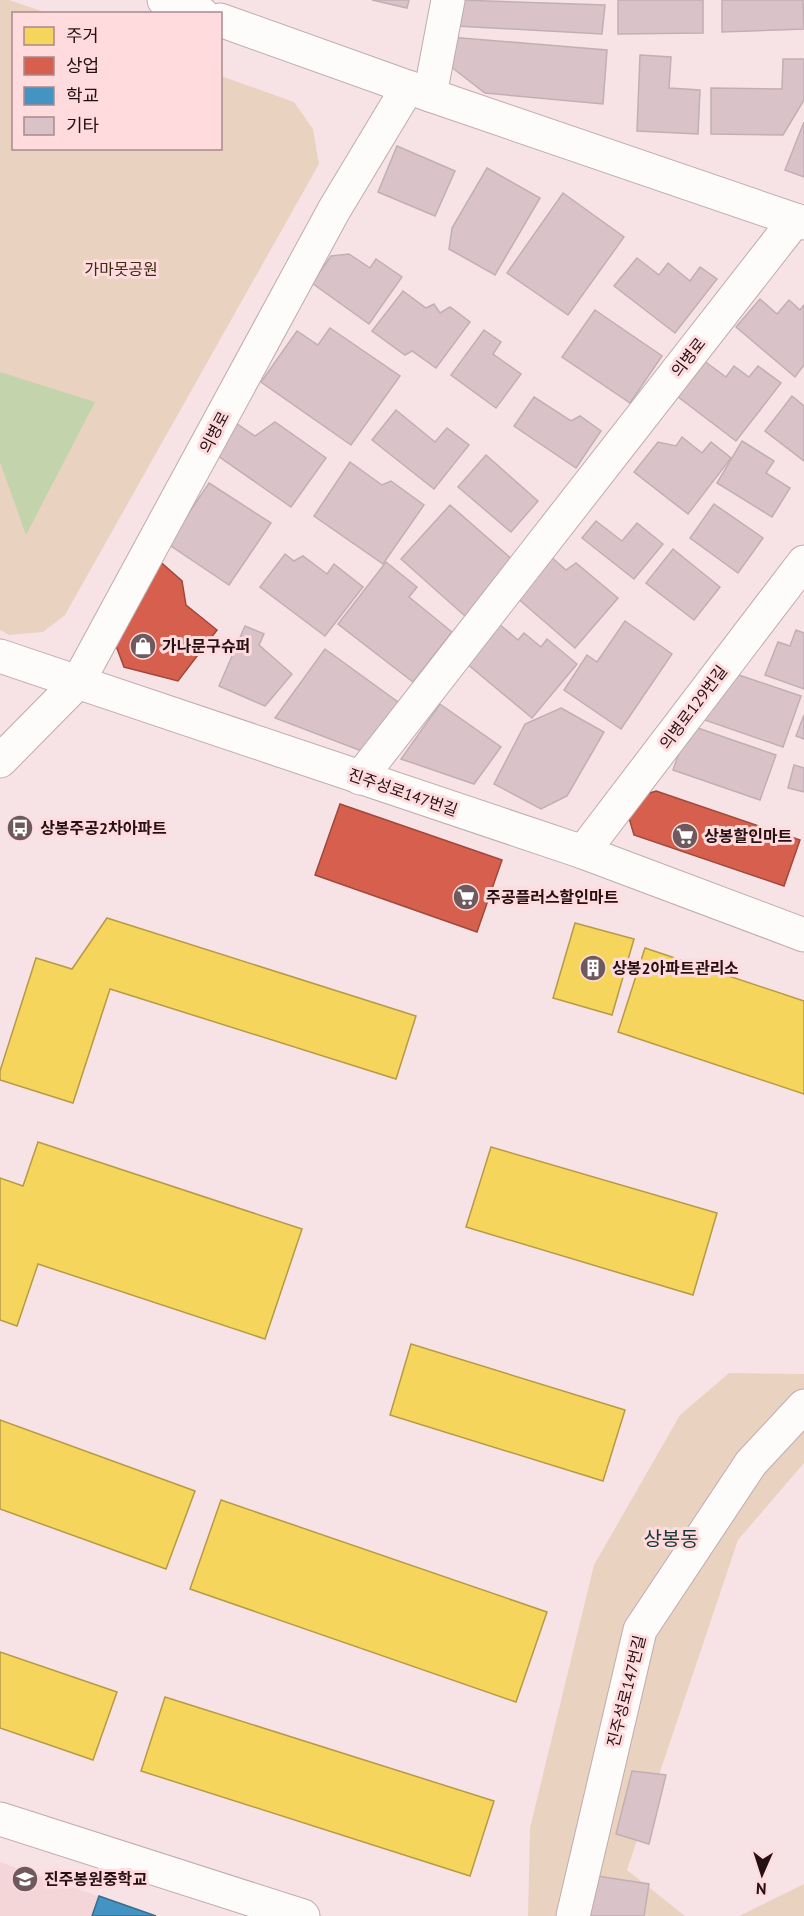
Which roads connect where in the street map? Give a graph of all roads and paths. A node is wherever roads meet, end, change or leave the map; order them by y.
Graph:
1 (164, 0) edge
2 (448, 0) edge
3 (197, 12) edge
4 (222, 21) edge
5 (419, 91) junction
6 (800, 222) edge
7 (804, 562) edge
8 (0, 656) edge
9 (78, 682) junction
10 (0, 761) edge
11 (360, 778) junction
12 (583, 852) junction
13 (804, 935) edge
14 (804, 1406) edge
15 (0, 1819) edge
16 (303, 1916) edge
17 (573, 1916) edge

1 - 3 street
2 - 5 street
4 - 5 street, 의병로
5 - 6 street, 의병로
5 - 9 street, 의병로
6 - 11 street, 의병로
7 - 12 street, 의병로129번길
8 - 9 street, 진주성로147번길
9 - 10 street, 의병로
9 - 11 street, 진주성로147번길
11 - 12 street, 진주성로147번길
12 - 13 street, 진주성로147번길
14 - 17 street, 진주성로147번길
15 - 16 street

